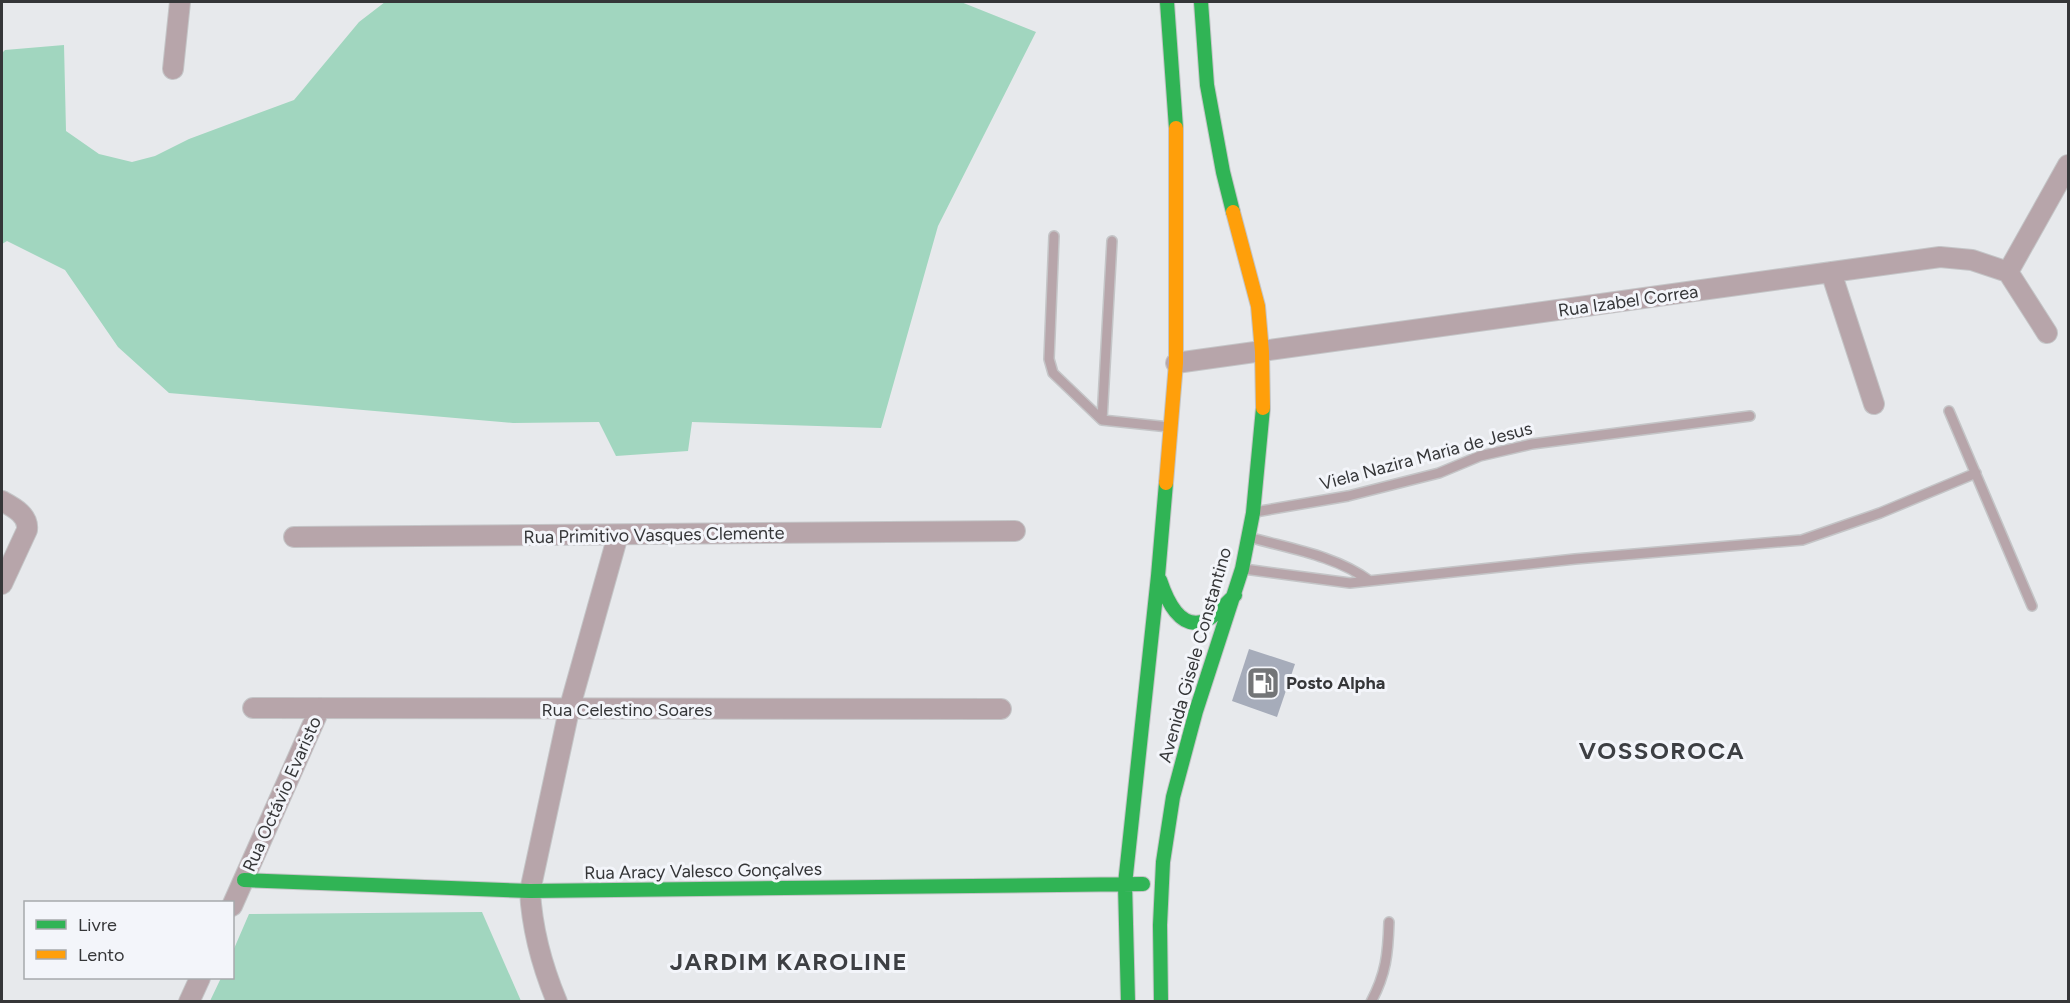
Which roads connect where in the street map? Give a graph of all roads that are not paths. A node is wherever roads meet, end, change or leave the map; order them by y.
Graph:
1 (180, 2) edge
2 (1167, 2) edge
3 (1201, 2) edge
4 (173, 69) dead end
5 (2068, 165) edge
6 (1054, 236) dead end
7 (1112, 241) dead end
8 (1831, 272) junction
9 (2008, 272) junction
10 (2047, 333) dead end
11 (1262, 352) junction
12 (1176, 363) junction
13 (1874, 404) dead end
14 (1949, 411) dead end
15 (1750, 416) dead end
16 (1102, 420) junction
17 (1170, 427) junction
18 (1976, 473) junction
19 (2, 501) edge
20 (1253, 513) junction
21 (1015, 531) dead end
22 (618, 535) junction
23 (294, 537) dead end
24 (1248, 537) junction
25 (1242, 569) junction
26 (1158, 576) junction
27 (1370, 581) junction
28 (2, 584) edge
29 (1235, 595) junction
30 (2032, 606) dead end
31 (253, 708) dead end
32 (320, 708) junction
33 (570, 710) junction
34 (1001, 710) dead end
35 (244, 880) junction
36 (1125, 884) junction
37 (1162, 884) junction
38 (530, 891) junction
39 (234, 902) edge
40 (1389, 922) dead end
41 (200, 979) edge
42 (189, 1002) edge
43 (557, 1002) edge
44 (1128, 1002) edge
45 (1161, 1002) edge
46 (1371, 1002) edge

1 - 4 street
2 - 12 main road, Avenida Gisele Constantino
3 - 11 main road, Avenida Gisele Constantino
5 - 9 street
6 - 16 lane
7 - 16 lane
8 - 9 street, Rua Izabel Correa
8 - 11 street, Rua Izabel Correa
8 - 13 street
9 - 10 street
11 - 12 street, Rua Izabel Correa
11 - 20 main road, Avenida Gisele Constantino
12 - 17 main road, Avenida Gisele Constantino
14 - 18 lane
15 - 20 lane, Viela Nazira Maria de Jesus
16 - 17 lane
17 - 26 main road, Avenida Gisele Constantino
18 - 27 lane
18 - 30 lane
19 - 28 street
20 - 24 main road, Avenida Gisele Constantino
21 - 22 street, Rua Primitivo Vasques Clemente
22 - 23 street, Rua Primitivo Vasques Clemente
22 - 33 street
24 - 25 main road, Avenida Gisele Constantino
24 - 27 lane
25 - 27 lane
25 - 29 main road, Avenida Gisele Constantino
26 - 29 main road
26 - 36 main road, Avenida Gisele Constantino
29 - 37 main road, Avenida Gisele Constantino
31 - 32 street, Rua Celestino Soares
32 - 33 street, Rua Celestino Soares
32 - 35 street, Rua Octávio Evaristo
33 - 34 street, Rua Celestino Soares
33 - 38 street
35 - 38 main road, Rua Aracy Valesco Gonçalves
35 - 39 street, Rua Octávio Evaristo
36 - 37 main road, Rua Aracy Valesco Gonçalves
36 - 38 main road, Rua Aracy Valesco Gonçalves
36 - 44 main road, Avenida Gisele Constantino
37 - 45 main road, Avenida Gisele Constantino
38 - 43 street
40 - 46 lane
41 - 42 street

